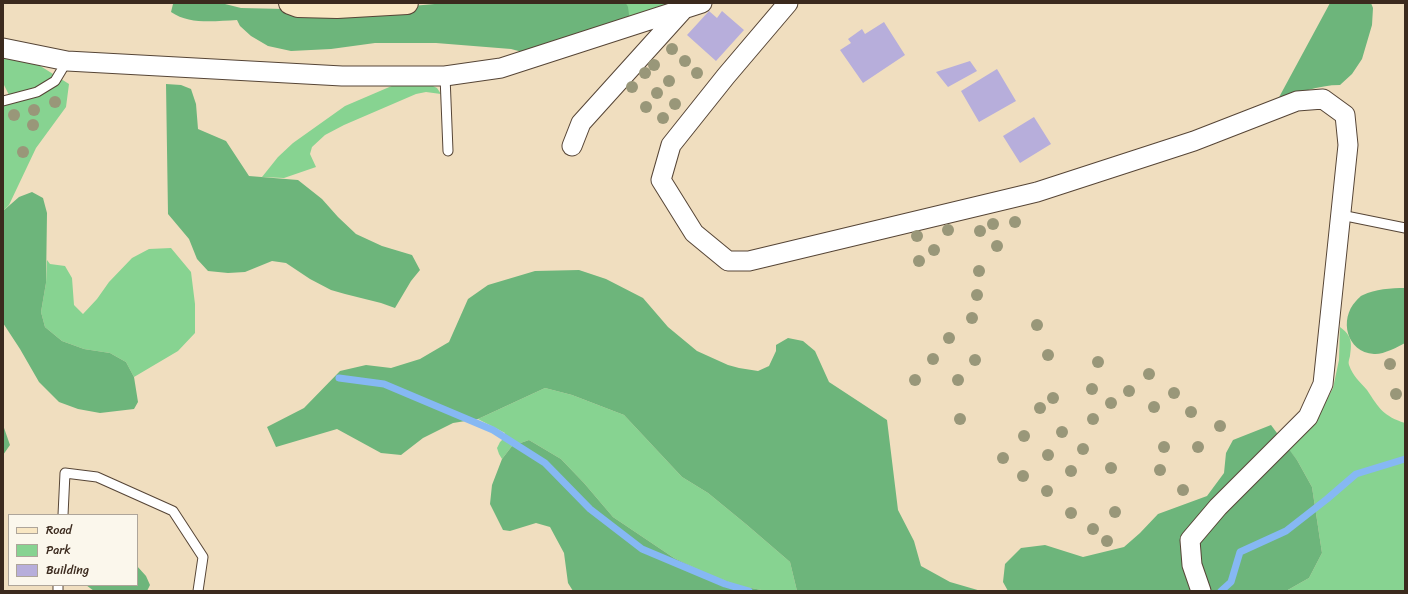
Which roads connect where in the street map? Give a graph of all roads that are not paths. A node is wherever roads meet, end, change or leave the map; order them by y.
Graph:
1 (290, 3) edge
2 (408, 3) edge
3 (702, 3) edge
4 (788, 3) edge
5 (684, 9) junction
6 (3, 48) edge
7 (67, 61) junction
8 (445, 76) junction
9 (3, 101) edge
10 (572, 146) dead end
11 (448, 151) dead end
12 (1341, 215) junction
13 (1405, 228) edge
14 (63, 514) edge
15 (1201, 590) edge
16 (198, 591) edge

1 - 2 street
3 - 5 street
4 - 12 street
5 - 8 street
5 - 10 street
6 - 7 street
7 - 8 street
7 - 9 lane
8 - 11 lane
12 - 13 lane
12 - 15 street
14 - 16 lane

